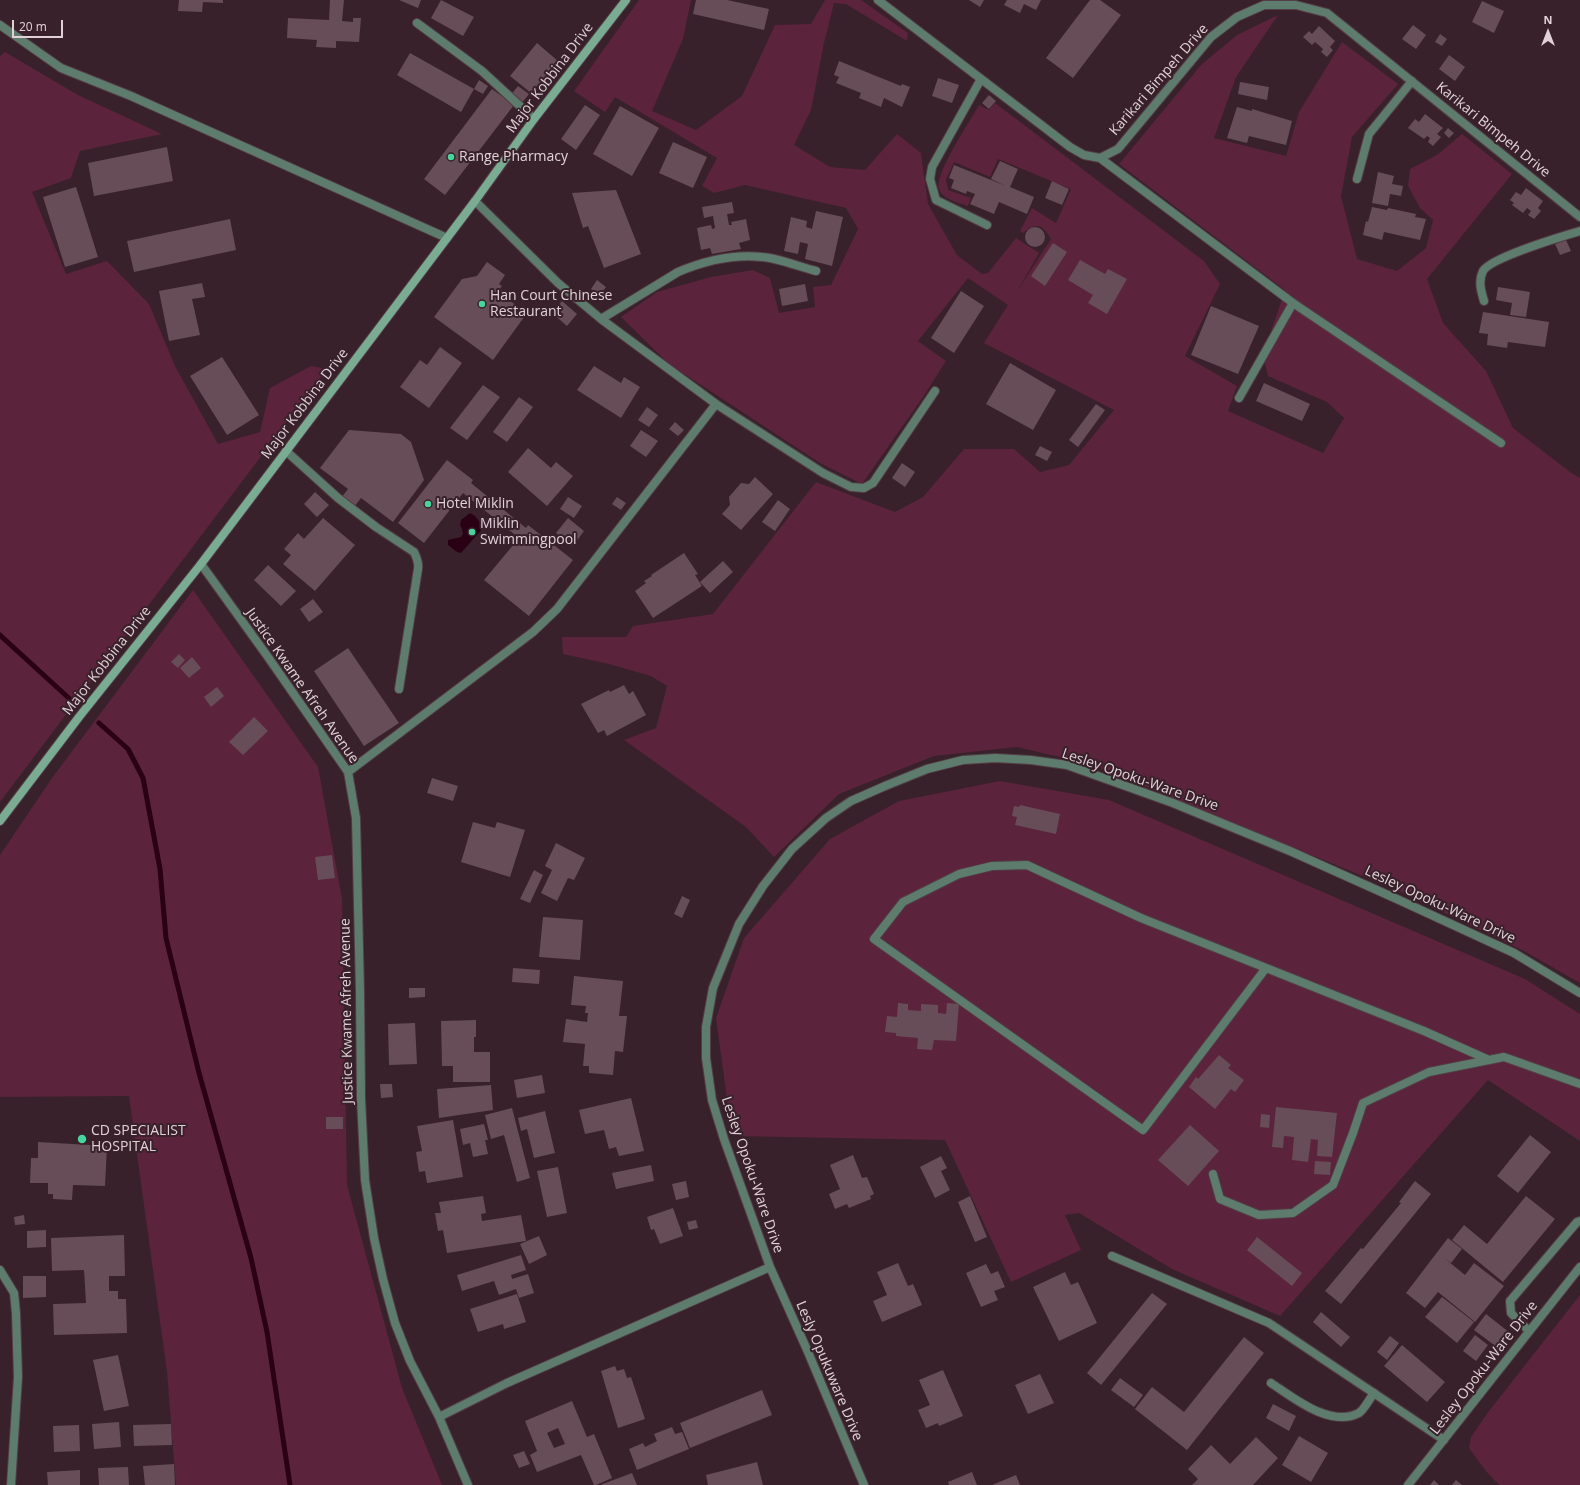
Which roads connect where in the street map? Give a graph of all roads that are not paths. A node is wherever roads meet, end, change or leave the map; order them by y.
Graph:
1 (626, 0) edge
2 (878, 0) edge
3 (417, 23) dead end
4 (0, 25) edge
5 (981, 79) junction
6 (1412, 81) junction
7 (534, 118) junction
8 (1100, 158) junction
9 (1357, 179) dead end
10 (475, 201) junction
11 (1580, 217) edge
12 (987, 225) dead end
13 (1580, 231) edge
14 (447, 238) junction
15 (816, 271) dead end
16 (1484, 301) dead end
17 (1293, 303) junction
18 (601, 319) junction
19 (935, 391) dead end
20 (1239, 398) dead end
21 (716, 404) junction
22 (1501, 443) dead end
23 (286, 451) junction
24 (201, 564) junction
25 (399, 689) dead end
26 (348, 772) junction
27 (0, 821) edge
28 (1266, 968) junction
29 (1580, 993) edge
30 (1489, 1060) junction
31 (1580, 1084) edge
32 (1213, 1174) dead end
33 (1580, 1221) edge
34 (1112, 1256) dead end
35 (770, 1267) junction
36 (1580, 1267) edge
37 (0, 1270) edge
38 (1529, 1331) junction
39 (1271, 1383) dead end
40 (1374, 1393) junction
41 (438, 1417) junction
42 (1444, 1440) junction
43 (11, 1485) edge
44 (468, 1485) edge
45 (864, 1485) edge
46 (1408, 1485) edge

1 - 7 street, Major Kobbina Drive
2 - 5 street
3 - 7 street
4 - 14 street
5 - 8 street
5 - 12 street
6 - 8 street, Karikari Bimpeh Drive
6 - 9 street
6 - 11 street, Karikari Bimpeh Drive
7 - 10 street, Major Kobbina Drive
8 - 17 street
10 - 14 street, Major Kobbina Drive
10 - 18 street
13 - 16 street
14 - 23 street, Major Kobbina Drive
15 - 18 street
17 - 20 street
17 - 22 street
18 - 21 street
19 - 21 street
21 - 26 street
23 - 24 street, Major Kobbina Drive
23 - 25 street
24 - 26 street, Justice Kwame Afreh Avenue
24 - 27 street, Major Kobbina Drive
26 - 41 street, Justice Kwame Afreh Avenue
28 - 28 street
28 - 30 street
29 - 35 street, Lesley Opoku-Ware Drive
30 - 31 street
30 - 32 street
33 - 38 street
34 - 40 street
35 - 41 street
35 - 45 street, Lesly Opukuware Drive
36 - 38 street, Lesley Opoku-Ware Drive
37 - 43 street
38 - 42 street, Lesley Opoku-Ware Drive
39 - 40 street
40 - 42 street
41 - 44 street, Justice Kwame Afreh Avenue
42 - 46 street, Lesley Opoku-Ware Drive

